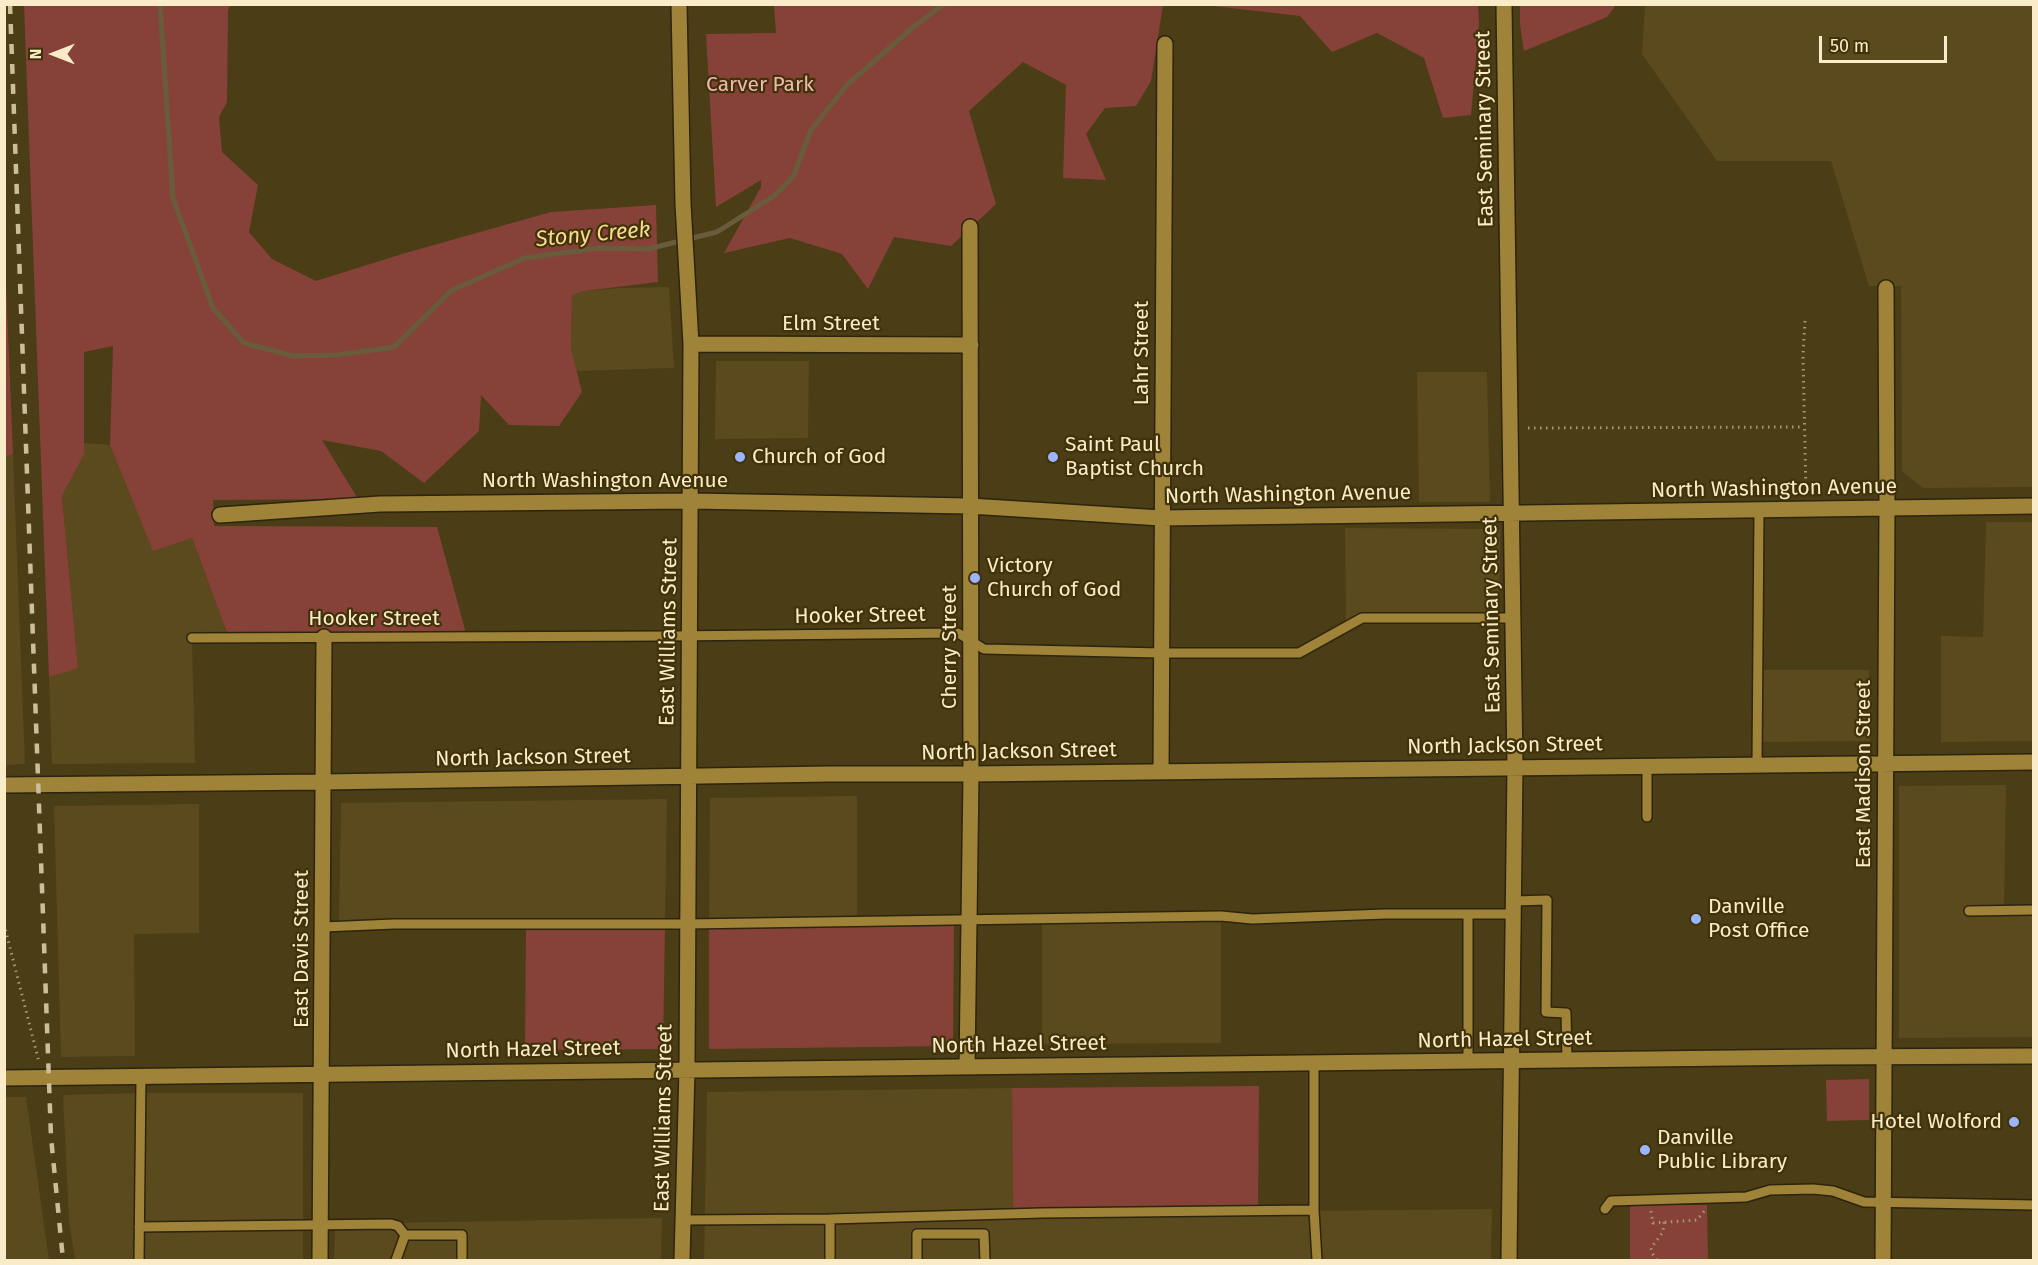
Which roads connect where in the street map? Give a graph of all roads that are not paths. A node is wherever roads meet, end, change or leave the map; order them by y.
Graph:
1 (679, 4) edge
2 (1504, 7) edge
3 (1165, 44) dead end
4 (970, 227) dead end
5 (1886, 288) dead end
6 (691, 344) junction
7 (971, 345) junction
8 (691, 501) junction
9 (970, 506) junction
10 (2034, 506) edge
11 (1887, 508) junction
12 (1760, 511) junction
13 (1512, 514) junction
14 (220, 515) dead end
15 (1161, 518) junction
16 (1514, 618) junction
17 (689, 636) junction
18 (324, 637) junction
19 (192, 638) dead end
20 (971, 641) junction
21 (1161, 653) junction
22 (2034, 762) edge
23 (1885, 764) junction
24 (1757, 765) junction
25 (1647, 766) junction
26 (1515, 767) junction
27 (1161, 771) junction
28 (971, 774) junction
29 (688, 776) junction
30 (324, 782) junction
31 (4, 785) edge
32 (1647, 817) dead end
33 (1514, 908) junction
34 (2034, 910) edge
35 (1970, 911) dead end
36 (1468, 914) junction
37 (970, 921) junction
38 (687, 924) junction
39 (323, 927) junction
40 (2034, 1056) edge
41 (1883, 1057) junction
42 (1567, 1060) junction
43 (1468, 1061) junction
44 (1511, 1061) junction
45 (1314, 1063) junction
46 (967, 1067) junction
47 (687, 1069) junction
48 (323, 1074) junction
49 (141, 1077) junction
50 (4, 1078) edge
51 (1883, 1203) junction
52 (2034, 1205) edge
53 (1605, 1209) dead end
54 (1314, 1210) junction
55 (830, 1219) junction
56 (683, 1220) junction
57 (321, 1224) junction
58 (139, 1227) junction
59 (405, 1235) junction
60 (139, 1260) edge
61 (320, 1260) edge
62 (396, 1260) edge
63 (462, 1260) edge
64 (682, 1260) edge
65 (830, 1260) edge
66 (917, 1260) edge
67 (985, 1260) edge
68 (1317, 1260) edge
69 (1509, 1260) edge
70 (1883, 1260) edge

1 - 6 street, East Williams Street
2 - 13 street, East Seminary Street
3 - 15 street, Lahr Street
4 - 7 street, Cherry Street
5 - 11 street, East Madison Street
6 - 7 street, Elm Street
6 - 8 street, East Williams Street
7 - 9 street, Cherry Street
8 - 9 street, North Washington Avenue
8 - 14 street, North Washington Avenue
8 - 17 street, East Williams Street
9 - 15 street, North Washington Avenue
9 - 20 street, Cherry Street
10 - 11 street, North Washington Avenue
11 - 12 street, North Washington Avenue
11 - 23 street, East Madison Street
12 - 13 street, North Washington Avenue
12 - 24 lane
13 - 15 street, North Washington Avenue
13 - 16 street, East Seminary Street
15 - 21 street, Lahr Street
16 - 21 lane, Hooker Street
16 - 26 street, East Seminary Street
17 - 18 lane, Hooker Street
17 - 20 lane, Hooker Street
17 - 29 street, East Williams Street
18 - 19 lane, Hooker Street
18 - 30 street, East Davis Street
20 - 21 lane, Hooker Street
20 - 28 street, Cherry Street
21 - 27 street, Lahr Street
22 - 23 street, North Jackson Street
23 - 24 street, North Jackson Street
23 - 41 street, East Madison Street
24 - 25 street, North Jackson Street
25 - 26 street, North Jackson Street
25 - 32 lane
26 - 27 street, North Jackson Street
26 - 33 street, East Seminary Street
27 - 28 street, North Jackson Street
28 - 29 street, North Jackson Street
28 - 37 street, Cherry Street
29 - 30 street, North Jackson Street
29 - 38 street, East Williams Street
30 - 31 street, North Jackson Street
30 - 39 street, East Davis Street
33 - 36 lane
33 - 42 lane
33 - 44 street, East Seminary Street
34 - 35 lane
36 - 37 lane
36 - 43 lane
37 - 38 lane
37 - 46 street, Cherry Street
38 - 39 lane
38 - 47 street, East Williams Street
39 - 48 street, East Davis Street
40 - 41 street, North Hazel Street
41 - 42 street, North Hazel Street
41 - 51 street, East Madison Street
42 - 44 street, North Hazel Street
43 - 44 street, North Hazel Street
43 - 45 street, North Hazel Street
44 - 69 street, East Seminary Street
45 - 46 street, North Hazel Street
45 - 54 lane
46 - 47 street, North Hazel Street
47 - 48 street, North Hazel Street
47 - 56 street, East Williams Street
48 - 49 street, North Hazel Street
48 - 57 street, East Davis Street
49 - 50 street, North Hazel Street
49 - 58 lane
51 - 52 lane
51 - 53 lane
51 - 70 street, East Madison Street
54 - 55 lane
54 - 68 lane
55 - 56 lane
55 - 65 lane
56 - 64 street, East Williams Street
57 - 58 lane
57 - 59 lane
57 - 61 street, East Davis Street
58 - 60 lane
59 - 62 lane
59 - 63 lane
66 - 67 lane

